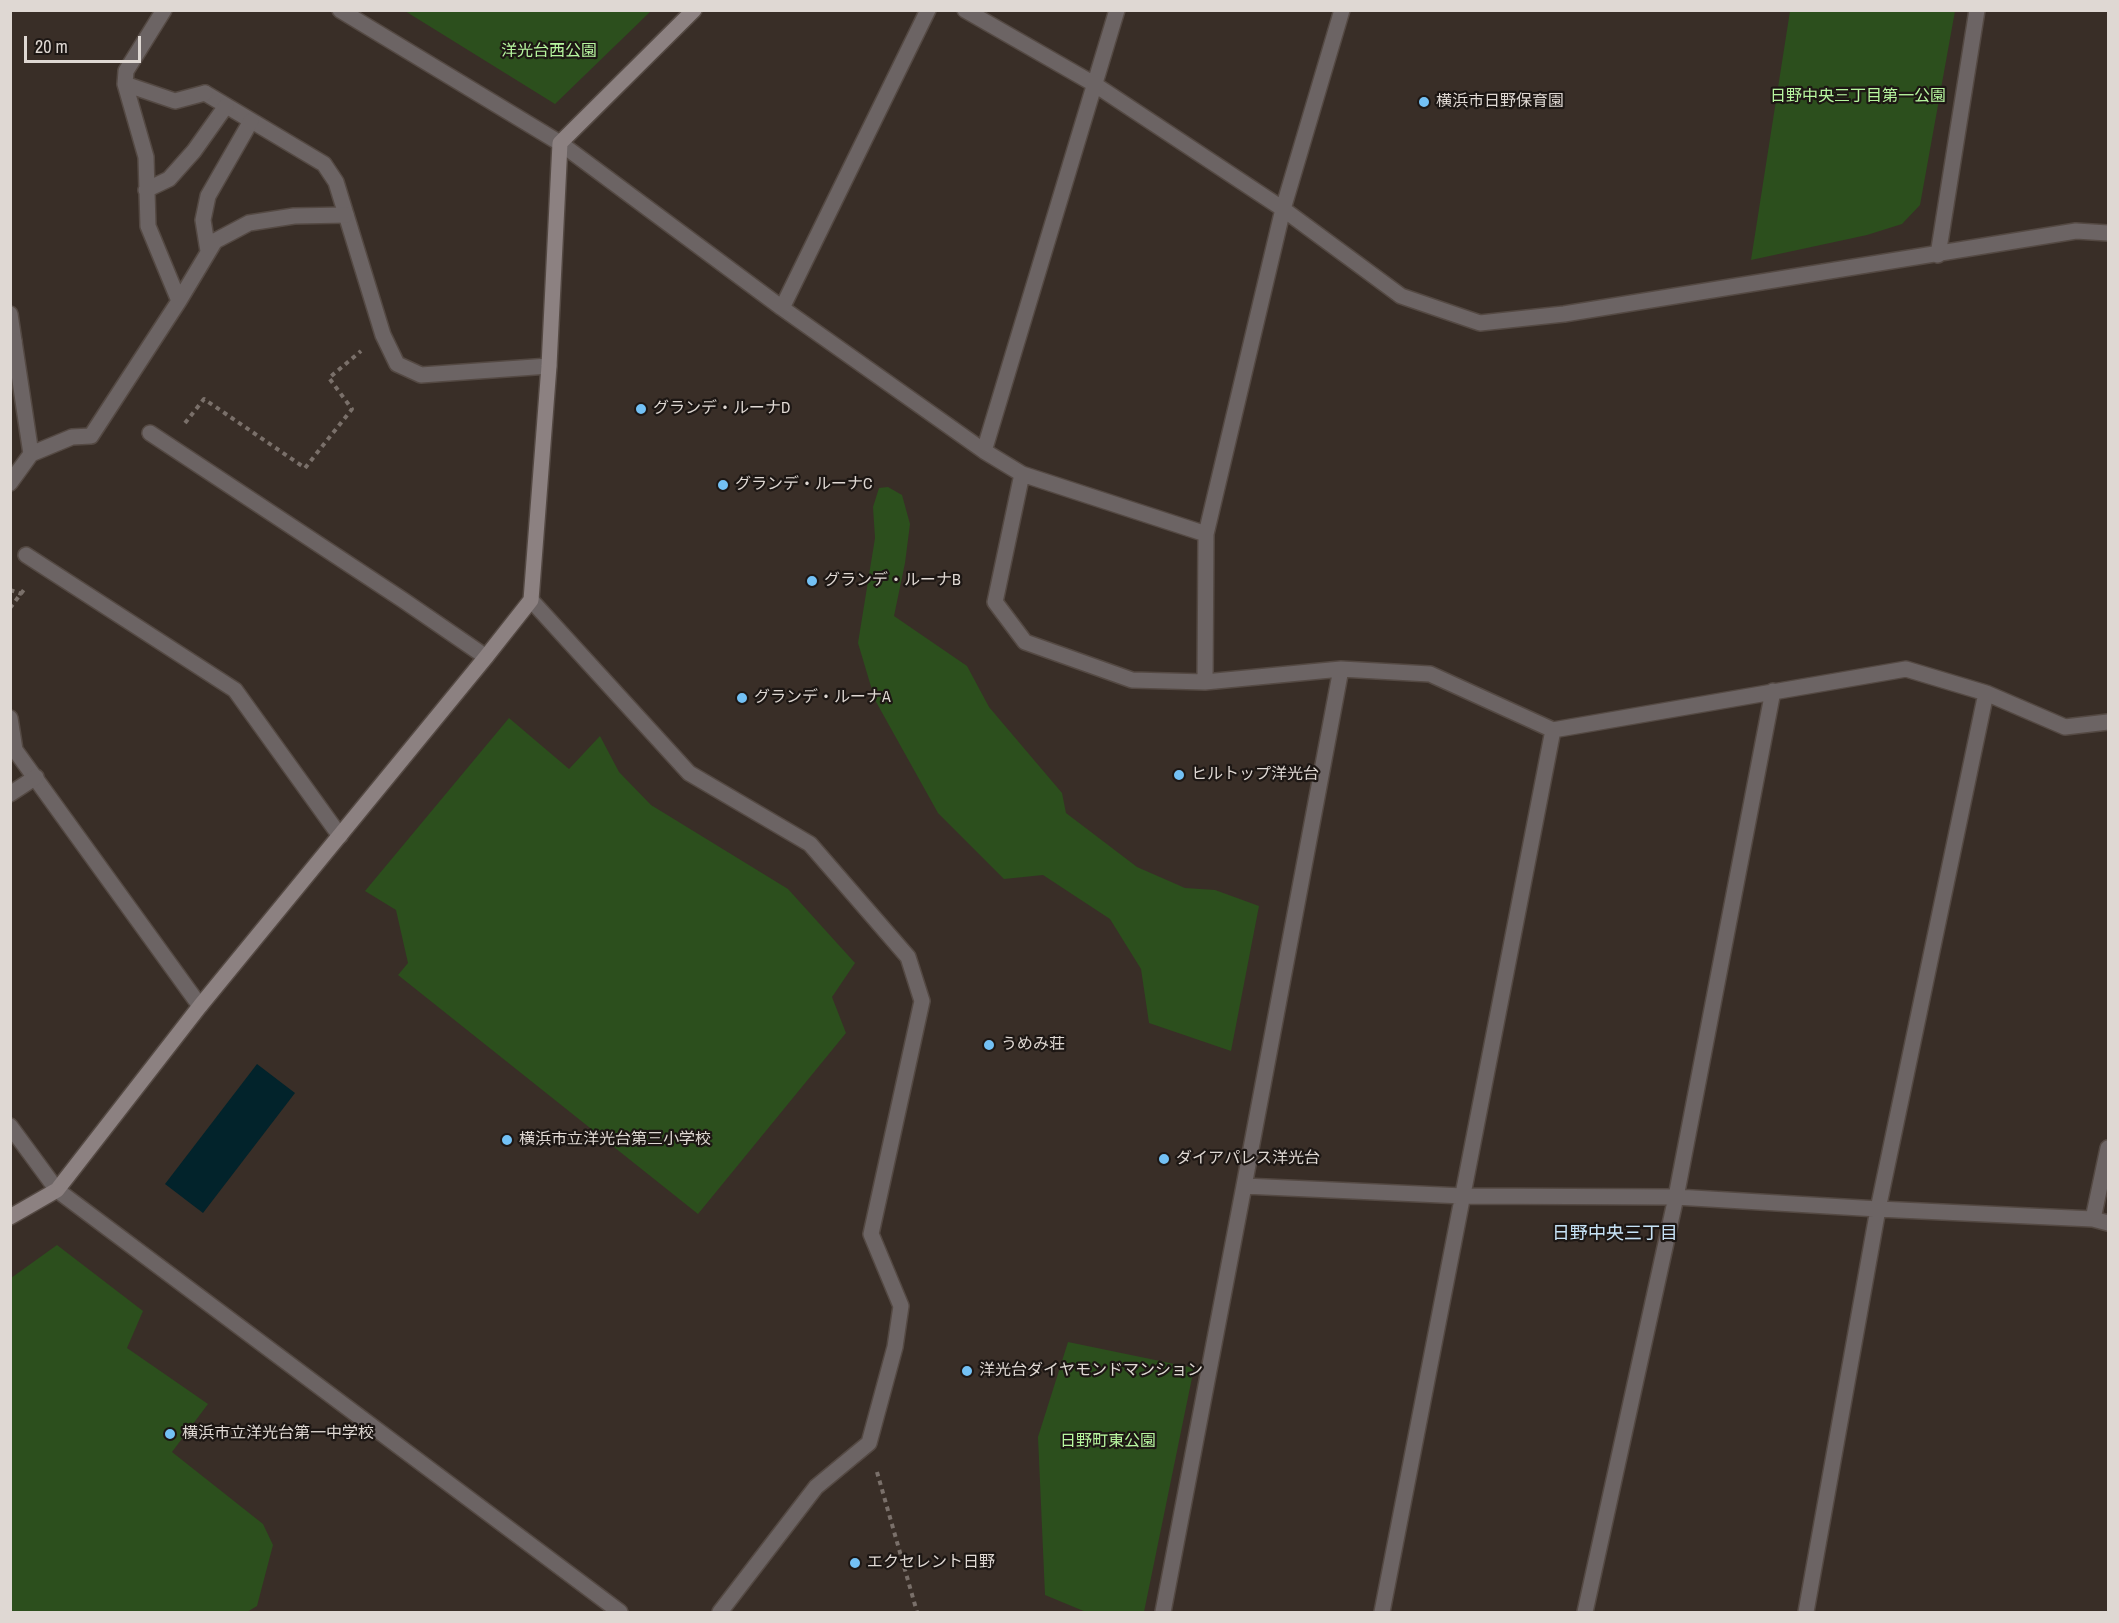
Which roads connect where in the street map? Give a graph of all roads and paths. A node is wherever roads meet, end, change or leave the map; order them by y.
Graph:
1 (165, 10) edge
2 (340, 10) edge
3 (694, 10) edge
4 (928, 10) edge
5 (964, 10) edge
6 (1117, 10) edge
7 (1342, 10) edge
8 (1977, 10) edge
9 (125, 84) junction
10 (1094, 84) junction
11 (226, 106) junction
12 (251, 121) junction
13 (560, 143) junction
14 (146, 190) junction
15 (1283, 208) junction
16 (346, 215) junction
17 (2109, 233) edge
18 (208, 251) junction
19 (1938, 255) junction
20 (179, 301) junction
21 (782, 308) junction
22 (10, 314) edge
23 (383, 335) junction
24 (549, 366) junction
25 (150, 433) dead end
26 (167, 445) junction
27 (984, 451) junction
28 (31, 454) junction
29 (1022, 474) junction
30 (10, 483) edge
31 (1206, 534) junction
32 (26, 555) dead end
33 (10, 590) edge
34 (22, 594) dead end
35 (531, 600) junction
36 (486, 657) junction
37 (1341, 669) junction
38 (1205, 682) junction
39 (1773, 691) junction
40 (1986, 693) junction
41 (10, 718) edge
42 (2109, 722) edge
43 (1553, 730) junction
44 (36, 777) junction
45 (10, 794) edge
46 (340, 836) junction
47 (200, 1006) junction
48 (10, 1126) edge
49 (2109, 1148) edge
50 (1244, 1186) junction
51 (57, 1190) junction
52 (1463, 1196) junction
53 (1676, 1197) junction
54 (1878, 1209) junction
55 (10, 1217) edge
56 (2093, 1219) junction
57 (2109, 1223) edge
58 (869, 1443) junction
59 (620, 1612) edge
60 (720, 1612) edge
61 (917, 1612) edge
62 (1163, 1612) edge
63 (1382, 1612) edge
64 (1585, 1612) edge
65 (1806, 1612) edge

1 - 9 street
2 - 13 street
3 - 13 street
4 - 21 street
5 - 10 street
6 - 10 street
7 - 15 street
8 - 19 street
9 - 11 street
9 - 14 street
10 - 15 street
10 - 27 street
11 - 12 street
11 - 14 street
12 - 16 street
12 - 18 street
13 - 21 street
13 - 24 street
14 - 20 street
15 - 19 street
15 - 31 street
16 - 18 street
16 - 23 street
17 - 19 street
18 - 20 street
20 - 28 street
21 - 27 street
22 - 28 street
23 - 24 street
23 - 26 path
24 - 35 street
25 - 26 street
26 - 36 street
27 - 29 street
28 - 30 street
29 - 31 street
29 - 38 street
31 - 38 street
32 - 46 street
33 - 34 path
35 - 36 street
35 - 58 street
36 - 46 street
37 - 38 street
37 - 43 street
37 - 50 street
39 - 40 street
39 - 43 street
39 - 53 street
40 - 42 street
40 - 54 street
41 - 44 street
43 - 52 street
44 - 45 street
44 - 47 street
46 - 47 street
47 - 51 street
48 - 51 street
49 - 56 street
50 - 52 street
50 - 62 street
51 - 55 street
51 - 59 street
52 - 53 street
52 - 63 street
53 - 54 street
53 - 64 street
54 - 56 street
54 - 65 street
56 - 57 street
58 - 60 street
58 - 61 path

